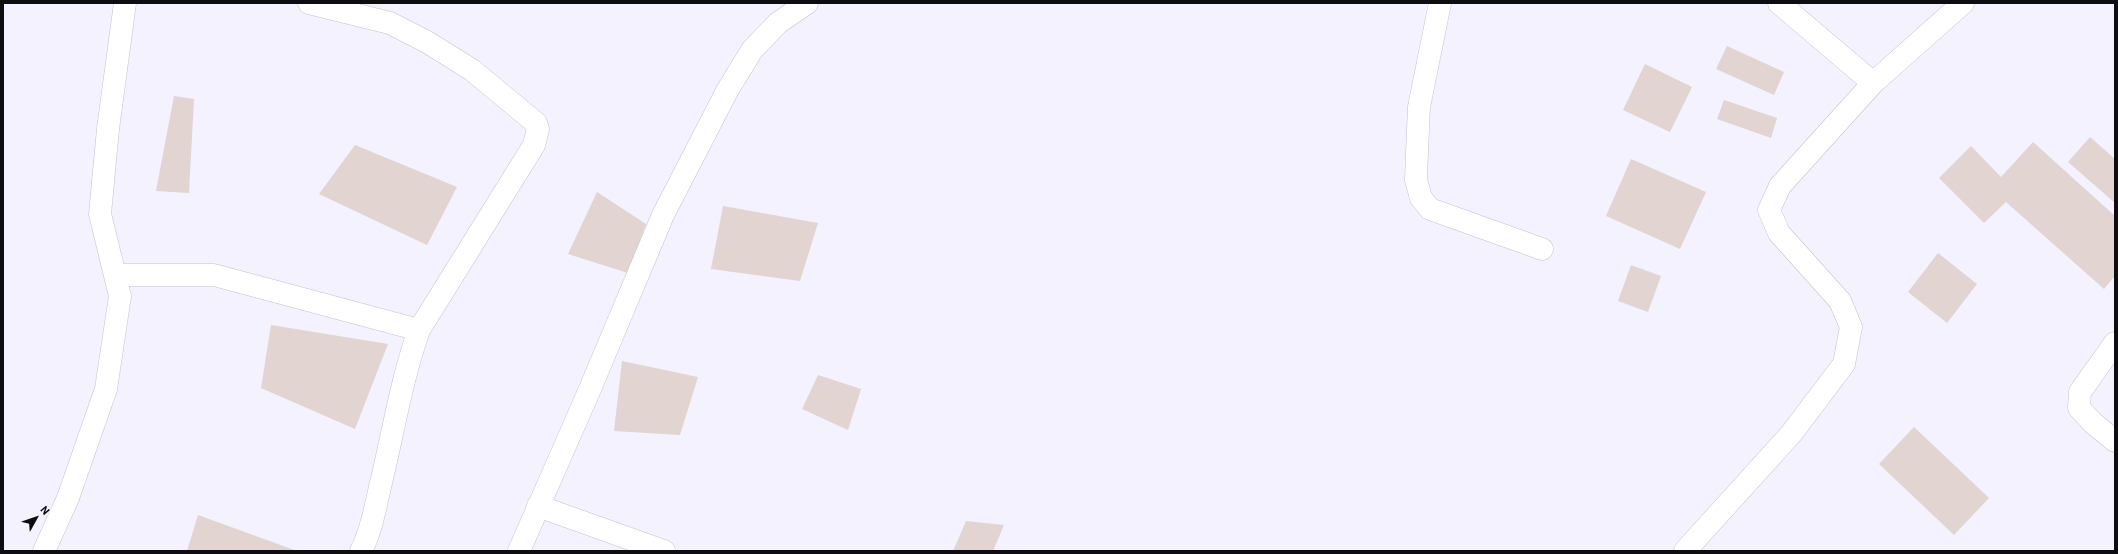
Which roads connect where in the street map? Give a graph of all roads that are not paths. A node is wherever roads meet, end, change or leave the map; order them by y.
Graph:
1 (125, 3) edge
2 (309, 3) edge
3 (807, 3) edge
4 (1440, 3) edge
5 (1779, 3) edge
6 (1963, 3) edge
7 (1873, 83) junction
8 (1542, 249) dead end
9 (115, 275) junction
10 (419, 330) junction
11 (2115, 343) edge
12 (2115, 441) edge
13 (538, 506) junction
14 (44, 551) edge
15 (362, 551) edge
16 (519, 551) edge
17 (664, 551) edge
18 (1685, 551) edge

1 - 9 street
2 - 10 street
3 - 13 street
4 - 8 street
5 - 7 street
6 - 7 street
7 - 18 street
9 - 10 street
9 - 14 street
10 - 15 street
11 - 12 street
13 - 16 street
13 - 17 street

